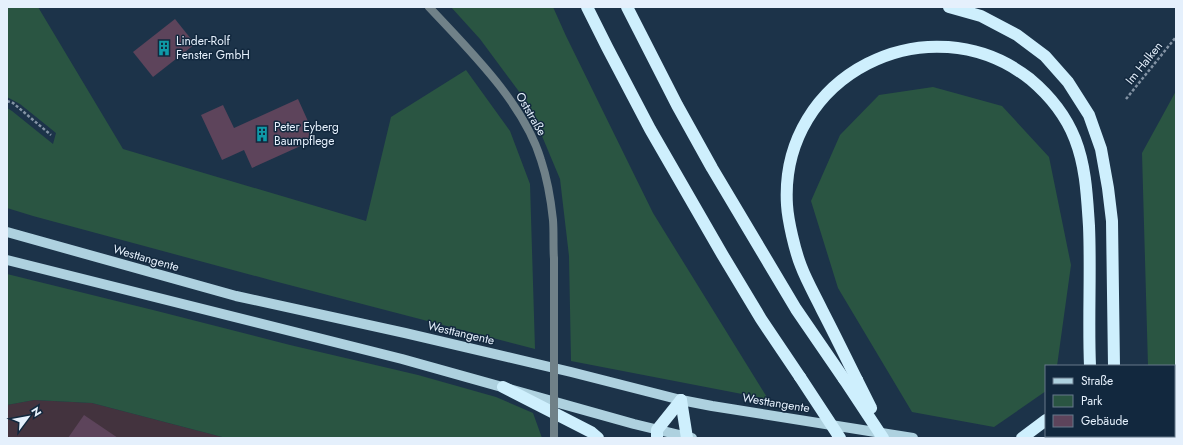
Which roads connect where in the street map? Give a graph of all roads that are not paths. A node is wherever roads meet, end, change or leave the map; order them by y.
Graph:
1 (429, 7) edge
2 (587, 7) edge
3 (627, 7) edge
4 (949, 7) edge
5 (7, 232) edge
6 (7, 260) edge
7 (1088, 364) edge
8 (1114, 365) edge
9 (503, 387) junction
10 (682, 400) junction
11 (1045, 421) edge
12 (657, 434) edge
13 (554, 438) edge
14 (598, 438) edge
15 (688, 438) edge
16 (840, 438) edge
17 (884, 438) edge
18 (912, 438) edge
19 (1022, 438) edge

1 - 13 street, Oststraße, bridge
2 - 16 highway, bridge
3 - 17 highway, bridge
4 - 8 highway
5 - 10 main road, Westtangente
6 - 9 main road
7 - 17 highway, bridge
9 - 12 main road
9 - 14 highway
10 - 12 highway
10 - 15 highway
10 - 18 main road, Westtangente
11 - 19 highway
12 - 15 main road

